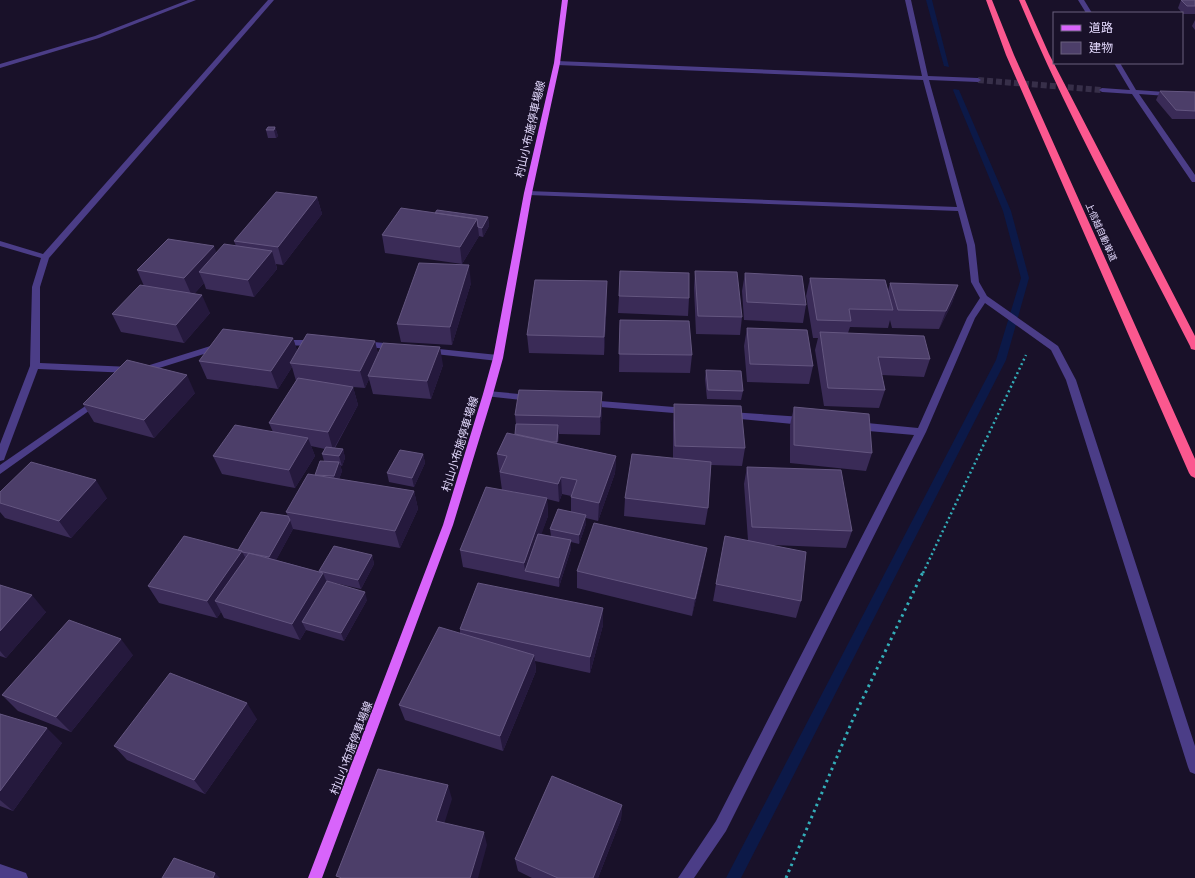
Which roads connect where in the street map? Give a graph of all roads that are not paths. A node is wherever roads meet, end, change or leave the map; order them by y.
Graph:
1 (193, 0) edge
2 (271, 0) edge
3 (565, 0) edge
4 (908, 0) edge
5 (989, 0) edge
6 (1022, 0) edge
7 (1081, 0) edge
8 (1087, 12) edge
9 (557, 63) junction
10 (1118, 64) edge
11 (0, 66) edge
12 (925, 77) junction
13 (978, 80) tunnel mouth
14 (1102, 90) tunnel mouth
15 (1134, 92) junction
16 (1195, 96) edge
17 (1195, 180) edge
18 (528, 192) junction
19 (961, 209) junction
20 (0, 243) edge
21 (45, 257) junction
22 (984, 298) junction
23 (228, 343) edge
24 (268, 343) edge
25 (324, 343) edge
26 (355, 343) edge
27 (1195, 346) edge
28 (403, 348) edge
29 (419, 350) edge
30 (498, 358) junction
31 (35, 366) junction
32 (141, 370) junction
33 (129, 378) edge
34 (106, 394) edge
35 (488, 394) junction
36 (544, 399) edge
37 (575, 401) edge
38 (693, 412) edge
39 (717, 414) edge
40 (811, 422) edge
41 (851, 426) edge
42 (921, 432) junction
43 (0, 457) edge
44 (0, 470) edge
45 (1195, 473) edge
46 (1195, 766) edge
47 (0, 871) edge
48 (21, 878) edge
49 (315, 878) edge
50 (685, 878) edge

1 - 11 street
2 - 21 street
3 - 9 main road, 村山小布施停車場線
4 - 12 street
5 - 45 highway, 上信越自動車道
6 - 27 highway
7 - 8 street
9 - 12 street
9 - 18 main road, 村山小布施停車場線
10 - 15 street
12 - 13 street
12 - 19 street
14 - 15 street
15 - 16 street
15 - 17 street
18 - 19 street
18 - 30 main road, 村山小布施停車場線
19 - 22 street
20 - 21 street
21 - 31 street
22 - 42 street
22 - 46 street
23 - 32 street
24 - 25 street
26 - 28 street
29 - 30 street
30 - 35 main road, 村山小布施停車場線
31 - 32 street
31 - 43 street
32 - 33 street
34 - 44 street
35 - 36 street
35 - 49 main road, 村山小布施停車場線
37 - 38 street
39 - 40 street
41 - 42 street
42 - 50 street
47 - 48 street

